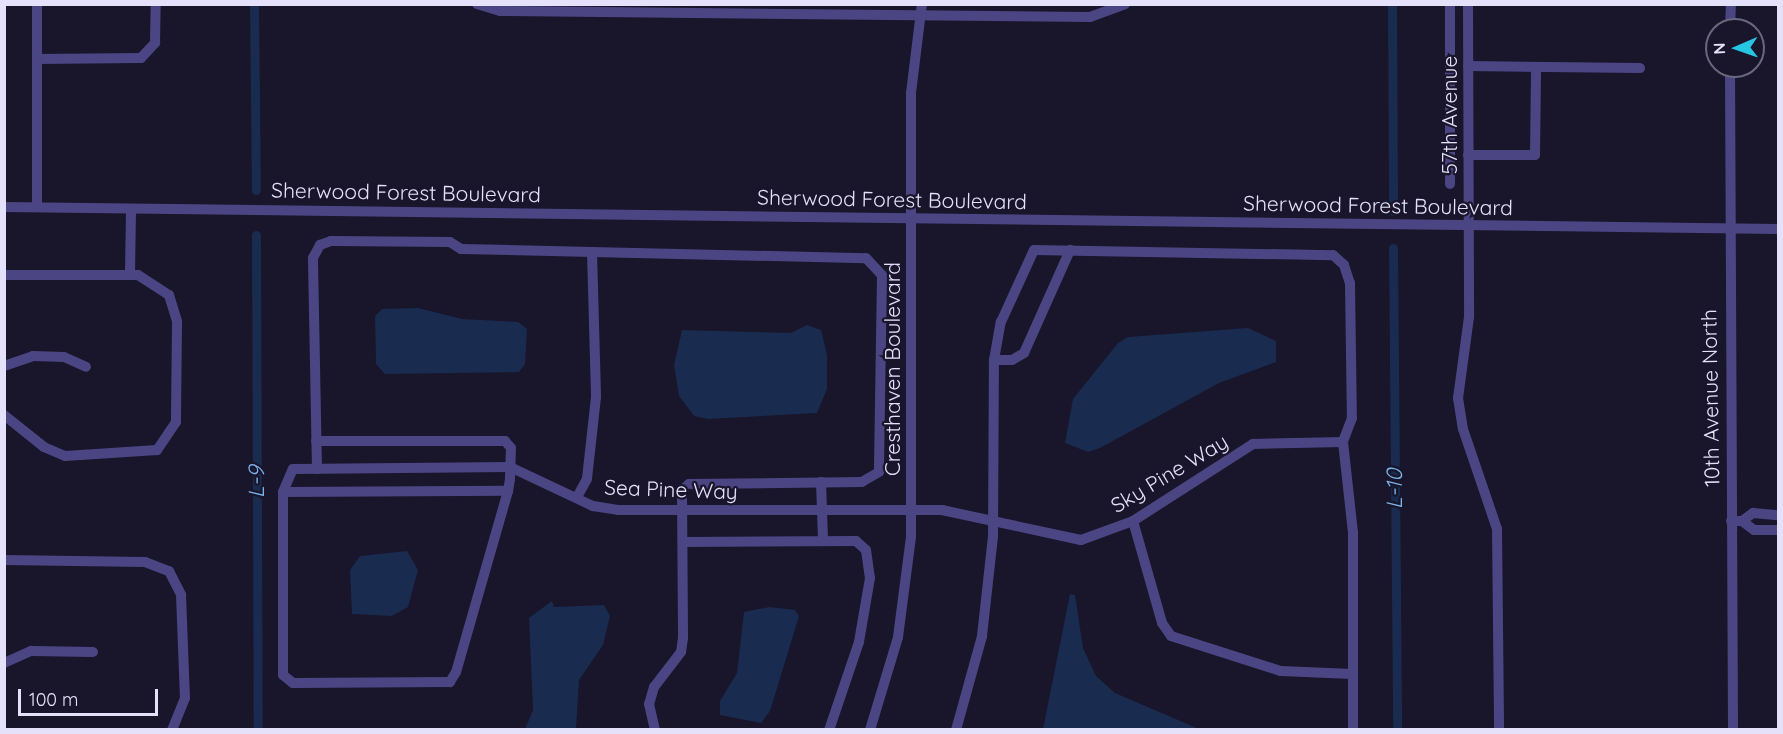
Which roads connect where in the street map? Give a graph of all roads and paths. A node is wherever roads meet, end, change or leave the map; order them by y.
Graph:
1 (37, 4) edge
2 (156, 4) edge
3 (477, 4) edge
4 (1125, 4) edge
5 (1450, 4) edge
6 (1468, 4) edge
7 (921, 10) edge
8 (37, 59) junction
9 (1468, 66) junction
10 (1536, 67) junction
11 (1640, 68) dead end
12 (1730, 78) edge
13 (1468, 155) junction
14 (1450, 184) dead end
15 (4, 207) edge
16 (37, 207) junction
17 (131, 209) junction
18 (911, 218) junction
19 (1468, 226) junction
20 (1727, 228) junction
21 (1779, 229) edge
22 (1070, 250) junction
23 (592, 252) junction
24 (130, 274) junction
25 (4, 275) edge
26 (994, 360) junction
27 (4, 366) edge
28 (86, 367) dead end
29 (4, 415) edge
30 (316, 441) junction
31 (1343, 442) junction
32 (510, 467) junction
33 (317, 469) junction
34 (821, 482) junction
35 (508, 490) junction
36 (283, 492) junction
37 (577, 497) junction
38 (683, 512) junction
39 (823, 512) junction
40 (912, 512) junction
41 (1779, 515) edge
42 (992, 517) junction
43 (1133, 521) junction
44 (1737, 521) junction
45 (1779, 530) edge
46 (823, 540) junction
47 (685, 542) junction
48 (4, 560) edge
49 (93, 652) dead end
50 (4, 663) edge
51 (1352, 674) junction
52 (172, 729) edge
53 (655, 729) edge
54 (829, 729) edge
55 (870, 729) edge
56 (956, 729) edge
57 (1353, 729) edge
58 (1499, 729) edge
59 (1733, 729) edge

1 - 8 street
2 - 8 street
3 - 7 street
4 - 7 street
5 - 14 street
6 - 9 street, 57th Avenue
7 - 18 street, Cresthaven Boulevard
8 - 16 street
9 - 10 street
9 - 13 street, 57th Avenue
10 - 11 street
10 - 13 street
12 - 20 street, 10th Avenue North
13 - 19 street, 57th Avenue
15 - 16 street, Sherwood Forest Boulevard
16 - 17 street, Sherwood Forest Boulevard
17 - 18 street, Sherwood Forest Boulevard
17 - 24 street
18 - 19 street, Sherwood Forest Boulevard
18 - 40 street, Cresthaven Boulevard
19 - 20 street, Sherwood Forest Boulevard
19 - 58 street, 57th Avenue
20 - 21 street, Sherwood Forest Boulevard
20 - 44 street, 10th Avenue North
22 - 26 street
22 - 26 street
22 - 31 street
23 - 30 street
23 - 34 street
23 - 37 street
24 - 25 street
24 - 29 street
26 - 42 street
27 - 28 street
30 - 32 street
30 - 33 street
31 - 43 street, Sky Pine Way
31 - 51 street
32 - 33 street, Sea Pine Way
32 - 35 street
32 - 37 street, Sea Pine Way
33 - 36 street, Sea Pine Way
34 - 38 street
34 - 39 street
35 - 36 street
35 - 36 street
37 - 38 street, Sea Pine Way
38 - 39 street, Sea Pine Way
38 - 47 street
39 - 40 street, Sea Pine Way
39 - 46 street
40 - 42 street, Sky Pine Way
40 - 55 street, Cresthaven Boulevard
41 - 44 street
42 - 43 street, Sky Pine Way
42 - 56 street
43 - 51 street
44 - 45 street
44 - 59 street, 10th Avenue North
46 - 47 street
46 - 54 street
47 - 53 street
48 - 52 street
49 - 50 street
51 - 57 street

